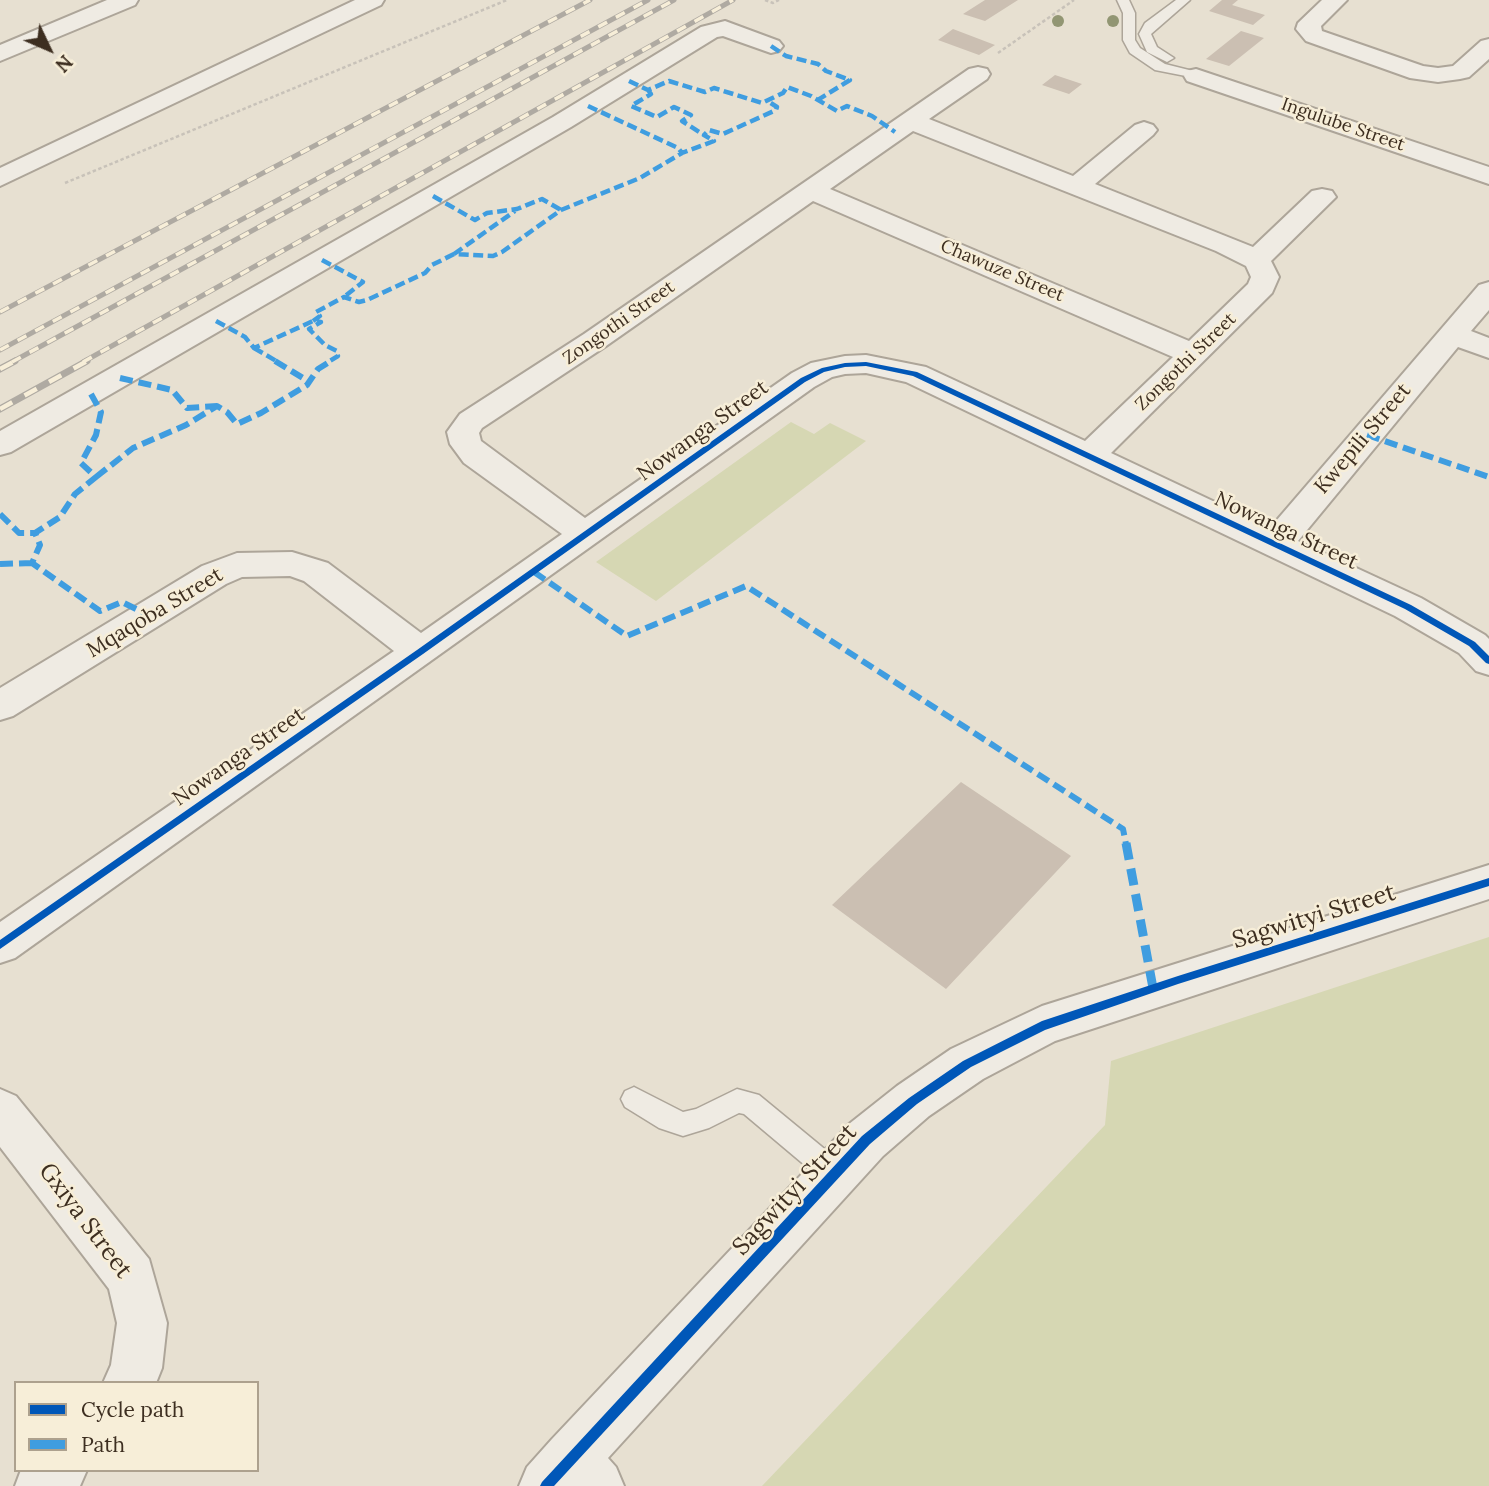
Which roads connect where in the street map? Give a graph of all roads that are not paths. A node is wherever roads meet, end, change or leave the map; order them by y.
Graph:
1 (127, 0) edge
2 (373, 0) edge
3 (1123, 0) edge
4 (1184, 0) edge
5 (1336, 0) edge
6 (771, 46) dead end
7 (1489, 46) edge
8 (0, 54) edge
9 (978, 74) road end
10 (1196, 76) junction
11 (911, 121) junction
12 (1144, 130) dead end
13 (1489, 176) edge
14 (0, 178) edge
15 (1076, 187) junction
16 (810, 190) junction
17 (1322, 197) dead end
18 (1256, 260) junction
19 (1489, 291) edge
20 (1452, 334) junction
21 (1489, 349) edge
22 (1192, 354) junction
23 (0, 445) edge
24 (1088, 457) junction
25 (586, 536) junction
26 (1275, 545) junction
27 (1483, 648) edge
28 (420, 652) junction
29 (0, 706) edge
30 (1489, 882) edge
31 (0, 945) edge
32 (634, 1099) dead end
33 (0, 1111) edge
34 (835, 1174) junction
35 (130, 1381) edge
36 (58, 1472) edge
37 (571, 1477) edge
38 (43, 1486) edge

1 - 8 street
2 - 14 street
3 - 10 lane
4 - 10 lane
5 - 7 street
6 - 23 street
9 - 11 street, Zongothi Street
10 - 13 street, Ingulube Street
11 - 15 street
11 - 16 street, Zongothi Street
12 - 15 street
15 - 18 street
16 - 22 street, Chawuze Street
16 - 25 street, Zongothi Street
17 - 18 street
18 - 22 street, Zongothi Street
19 - 20 street, Kwepili Street
20 - 21 street
20 - 26 street, Kwepili Street
22 - 24 street, Zongothi Street
24 - 25 street, Nowanga Street
24 - 26 street, Nowanga Street
25 - 28 street, Nowanga Street
26 - 27 street, Nowanga Street
28 - 29 street, Mqaqoba Street
28 - 31 street, Nowanga Street
30 - 34 street, Sagwityi Street
32 - 34 lane
33 - 35 street, Gxiya Street
34 - 37 street, Sagwityi Street
36 - 38 street

